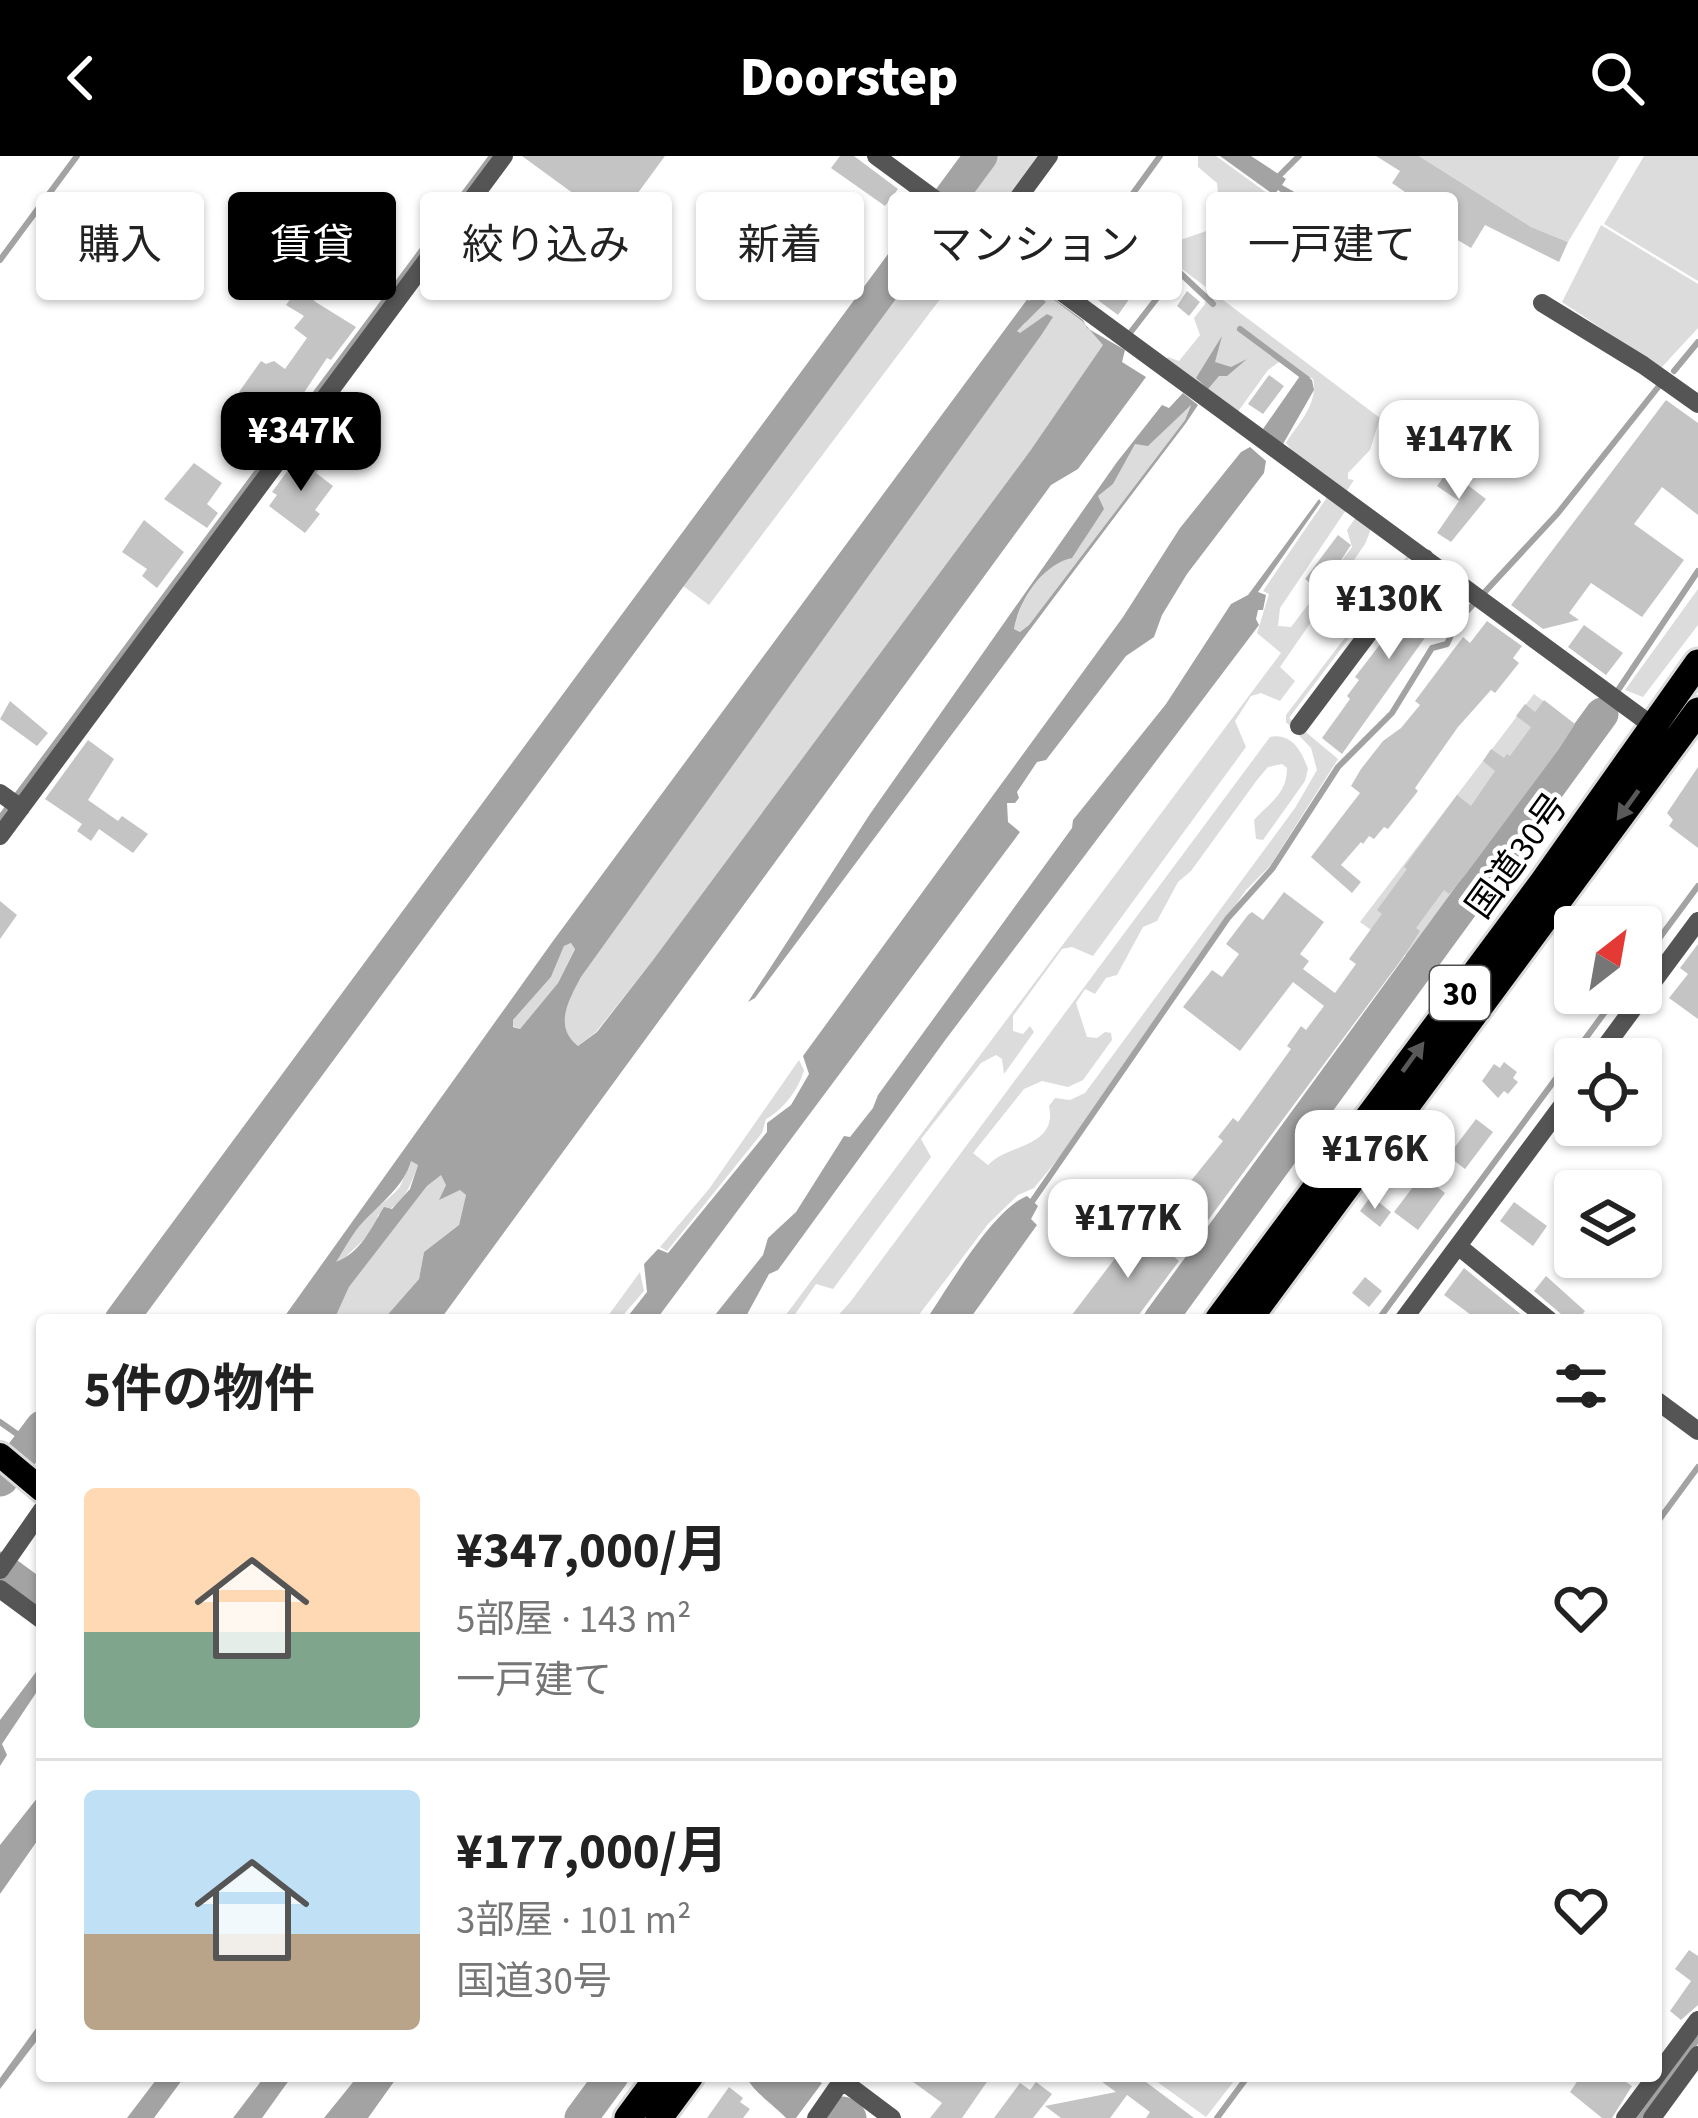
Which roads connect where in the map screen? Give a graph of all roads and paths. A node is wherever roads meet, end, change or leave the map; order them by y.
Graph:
1 (504, 156) edge
2 (876, 156) edge
3 (1049, 156) edge
4 (924, 192) edge
5 (1023, 192) edge
6 (1069, 300) edge
7 (1542, 304) dead end
8 (1698, 404) edge
9 (1425, 558) junction
10 (1698, 663) edge
11 (1698, 711) edge
12 (1299, 726) dead end
13 (1663, 733) junction
14 (11, 801) edge
15 (0, 836) edge
16 (1698, 921) edge
17 (1612, 1038) edge
18 (1554, 1116) edge
19 (1458, 1246) junction
20 (1222, 1314) edge
21 (1252, 1314) edge
22 (1407, 1314) edge
23 (1542, 1314) edge
24 (1662, 1404) edge
25 (1698, 1431) edge
26 (0, 1456) edge
27 (36, 1485) edge
28 (36, 1519) edge
29 (3, 1566) edge
30 (0, 1589) edge
31 (36, 1616) edge
32 (1698, 2020) edge
33 (1698, 2055) edge
34 (1662, 2068) edge
35 (655, 2082) edge
36 (686, 2082) edge
37 (838, 2082) edge
38 (847, 2082) edge
39 (1652, 2082) edge
40 (820, 2116) edge
41 (628, 2118) edge
42 (659, 2118) edge
43 (892, 2118) edge
44 (1625, 2118) edge
45 (1652, 2118) edge

1 - 14 street
2 - 4 street
3 - 5 street
6 - 9 street
7 - 8 street
9 - 12 street
9 - 13 street
10 - 13 highway, 国道30号 / 30
11 - 13 highway, 国道30号 / 30
20 -> 13 highway, 国道30号 / 30
13 -> 21 highway, 国道30号 / 30
14 - 15 street
16 - 17 street
18 - 19 street
19 - 22 street
19 - 23 street
24 - 25 street
26 - 27 main road
28 - 29 street
30 - 31 street
32 - 34 street
33 - 45 street
35 - 41 highway
36 - 42 highway
37 - 40 street
38 - 43 street
39 - 44 street

